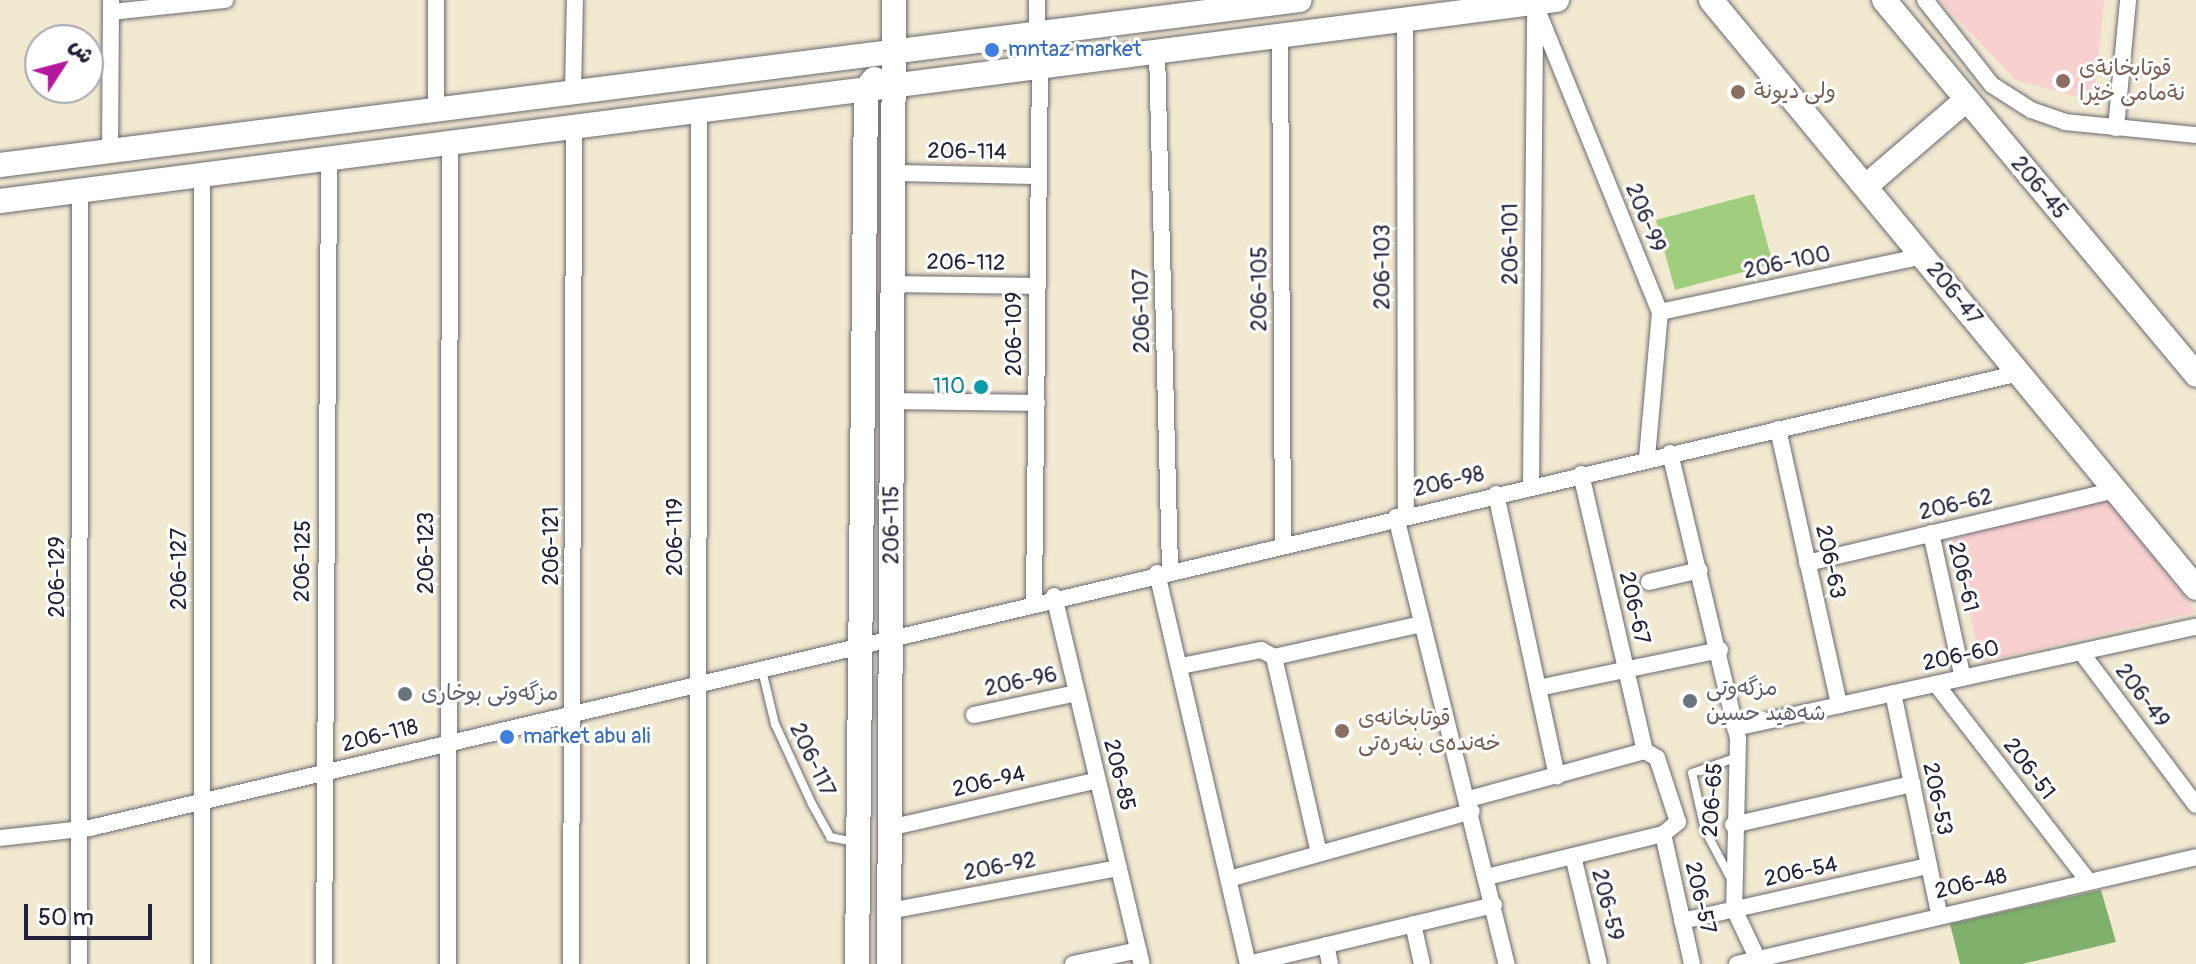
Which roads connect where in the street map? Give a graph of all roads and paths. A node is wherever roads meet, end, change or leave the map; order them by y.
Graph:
1 (225, 0) edge
2 (436, 0) edge
3 (575, 0) edge
4 (894, 0) edge
5 (1037, 0) edge
6 (1300, 0) edge
7 (1711, 0) edge
8 (1884, 0) edge
9 (1925, 0) edge
10 (2128, 0) edge
11 (1546, 1) edge
12 (111, 6) edge
13 (1405, 20) junction
14 (1037, 33) junction
15 (1280, 36) junction
16 (895, 51) junction
17 (1157, 51) junction
18 (1040, 67) junction
19 (896, 85) junction
20 (1992, 85) junction
21 (866, 89) junction
22 (573, 92) junction
23 (1966, 100) junction
24 (436, 110) junction
25 (699, 111) junction
26 (574, 127) junction
27 (2116, 128) junction
28 (2196, 135) edge
29 (450, 143) junction
30 (110, 151) junction
31 (329, 159) junction
32 (0, 165) edge
33 (895, 173) junction
34 (202, 175) junction
35 (1038, 176) junction
36 (1866, 186) junction
37 (80, 191) junction
38 (0, 201) edge
39 (1923, 256) junction
40 (894, 284) junction
41 (1038, 286) junction
42 (1660, 312) junction
43 (2019, 373) junction
44 (2196, 375) edge
45 (893, 401) junction
46 (1037, 403) junction
47 (1778, 429) junction
48 (1670, 453) junction
49 (1647, 459) junction
50 (1581, 474) junction
51 (1531, 486) junction
52 (2115, 490) junction
53 (1496, 494) junction
54 (1401, 516) junction
55 (1931, 533) junction
56 (1283, 543) junction
57 (1807, 563) junction
58 (1700, 570) junction
59 (1164, 571) junction
60 (1649, 582) dead end
61 (2196, 588) edge
62 (1054, 596) junction
63 (1034, 601) junction
64 (1422, 624) junction
65 (2196, 627) edge
66 (891, 642) junction
67 (862, 645) junction
68 (1720, 650) junction
69 (2081, 652) junction
70 (1274, 657) junction
71 (1181, 666) junction
72 (762, 669) junction
73 (1626, 670) junction
74 (1963, 678) junction
75 (1936, 684) junction
76 (698, 685) junction
77 (1538, 688) junction
78 (1077, 693) junction
79 (1893, 693) junction
80 (1839, 705) junction
81 (575, 715) junction
82 (974, 715) dead end
83 (1735, 728) junction
84 (449, 742) junction
85 (1651, 754) junction
86 (1739, 757) junction
87 (323, 773) junction
88 (1557, 776) junction
89 (1098, 780) junction
90 (1912, 784) junction
91 (202, 801) junction
92 (1470, 805) junction
93 (2196, 805) edge
94 (1733, 825) junction
95 (889, 828) junction
96 (79, 829) junction
97 (1663, 834) junction
98 (0, 838) edge
99 (858, 843) junction
100 (1318, 849) junction
101 (1573, 856) junction
102 (2196, 857) edge
103 (1929, 866) junction
104 (1119, 868) junction
105 (1487, 877) junction
106 (1229, 879) junction
107 (1731, 879) junction
108 (2088, 881) junction
109 (1494, 905) junction
110 (1734, 909) junction
111 (889, 911) junction
112 (1939, 914) junction
113 (1682, 921) junction
114 (1413, 924) junction
115 (1326, 945) junction
116 (1141, 957) edge
117 (1759, 962) edge
118 (79, 964) edge
119 (202, 964) edge
120 (324, 964) edge
121 (448, 964) edge
122 (571, 964) edge
123 (698, 964) edge
124 (857, 964) edge
125 (889, 964) edge
126 (1073, 964) edge
127 (1248, 964) edge
128 (1330, 964) edge
129 (1422, 964) edge
130 (1507, 964) edge
131 (1599, 964) edge
132 (1692, 964) edge
133 (1737, 964) edge

1 - 12 street
2 - 24 street
3 - 22 street
4 - 16 street, 206-115
5 - 14 street
6 - 14 street
7 - 36 street, 206-47
8 - 23 street, 206-45
9 - 20 street
10 - 27 street
11 - 13 street
11 - 42 street, 206-99
11 - 51 street, 206-101
12 - 30 street
13 - 15 street
13 - 54 street, 206-103
14 - 16 street
15 - 17 street
15 - 56 street, 206-105
16 - 19 street, 206-115
16 - 21 street
16 - 22 street
17 - 18 street
17 - 59 street, 206-107
18 - 19 street
18 - 35 street, 206-109
19 - 21 street
19 - 33 street, 206-115
20 - 23 street
20 - 27 street
21 - 25 street
21 - 67 street, 206-115
22 - 24 street
23 - 36 street
23 - 44 street, 206-45
24 - 30 street
25 - 26 street
25 - 76 street, 206-119
26 - 29 street
26 - 81 street, 206-121
27 - 28 street
29 - 31 street
29 - 84 street, 206-123
30 - 32 street
31 - 34 street
31 - 87 street, 206-125
33 - 35 street, 206-114
33 - 40 street, 206-115
34 - 37 street
34 - 91 street, 206-127
35 - 41 street, 206-109
36 - 39 street, 206-47
37 - 38 street
37 - 96 street, 206-129
39 - 42 street, 206-100
39 - 43 street, 206-47
40 - 41 street, 206-112
40 - 45 street, 206-115
41 - 46 street, 206-109
42 - 49 street, 206-99
43 - 47 street, 206-98
43 - 52 street, 206-47
45 - 46 street
45 - 66 street, 206-115
46 - 63 street, 206-109
47 - 48 street, 206-98
47 - 57 street, 206-63
48 - 49 street, 206-98
48 - 58 street, 206-65
49 - 50 street, 206-98
50 - 51 street, 206-98
50 - 73 street, 206-67
51 - 53 street, 206-98
52 - 55 street, 206-62
52 - 61 street, 206-47
53 - 54 street, 206-98
53 - 77 street
54 - 56 street, 206-98
54 - 64 street, 206-103
55 - 57 street, 206-62
55 - 74 street, 206-61
56 - 59 street, 206-98
57 - 80 street, 206-63
58 - 60 street
58 - 68 street, 206-65
59 - 62 street, 206-98
59 - 71 street, 206-107
62 - 63 street, 206-98
62 - 78 street, 206-85
63 - 66 street, 206-98
64 - 70 street
64 - 92 street, 206-103
65 - 69 street, 206-60
66 - 67 street, 206-98
66 - 95 street, 206-115
67 - 72 street, 206-118
67 - 99 street, 206-115
68 - 73 street
68 - 83 street, 206-65
69 - 74 street, 206-60
69 - 93 street, 206-49
70 - 71 street
70 - 100 street
71 - 106 street, 206-107
72 - 76 street, 206-118
72 - 99 lane, 206-117
73 - 77 street
73 - 85 street, 206-67
74 - 75 street, 206-60
75 - 79 street, 206-60
75 - 108 street, 206-51
76 - 81 street, 206-118
76 - 123 street, 206-119
77 - 88 street
78 - 82 street, 206-96
78 - 89 street, 206-85
79 - 80 street, 206-60
79 - 90 street, 206-53
80 - 83 street, 206-60
81 - 84 street, 206-118
81 - 122 street, 206-121
83 - 86 street, 206-65
84 - 87 street, 206-118
84 - 121 street, 206-123
85 - 88 street
85 - 97 street, 206-57
86 - 94 street, 206-65
86 - 107 lane
87 - 91 street, 206-118
87 - 120 street, 206-125
88 - 92 street
89 - 95 street, 206-94
89 - 104 street, 206-85
90 - 94 street
90 - 103 street, 206-53
91 - 96 street, 206-118
91 - 119 street, 206-127
92 - 100 street
92 - 105 street, 206-103
94 - 107 street, 206-65
95 - 111 street, 206-115
96 - 98 street, 206-118
96 - 118 street, 206-129
97 - 101 street
97 - 113 street, 206-57
99 - 124 street, 206-115
100 - 106 street
101 - 105 street
101 - 131 street, 206-59
102 - 108 street, 206-48
103 - 110 street, 206-54
103 - 112 street, 206-53
104 - 111 street, 206-92
104 - 116 street, 206-85
105 - 109 street, 206-103
106 - 127 street, 206-107
107 - 110 street, 206-65
108 - 112 street, 206-48
109 - 114 street
109 - 130 street, 206-103
110 - 113 street, 206-54
110 - 117 street, 206-65
111 - 125 street, 206-115
112 - 117 street, 206-48
113 - 132 street, 206-57
114 - 115 street
114 - 129 street
115 - 127 street
115 - 128 street
116 - 126 street
117 - 133 street, 206-48

